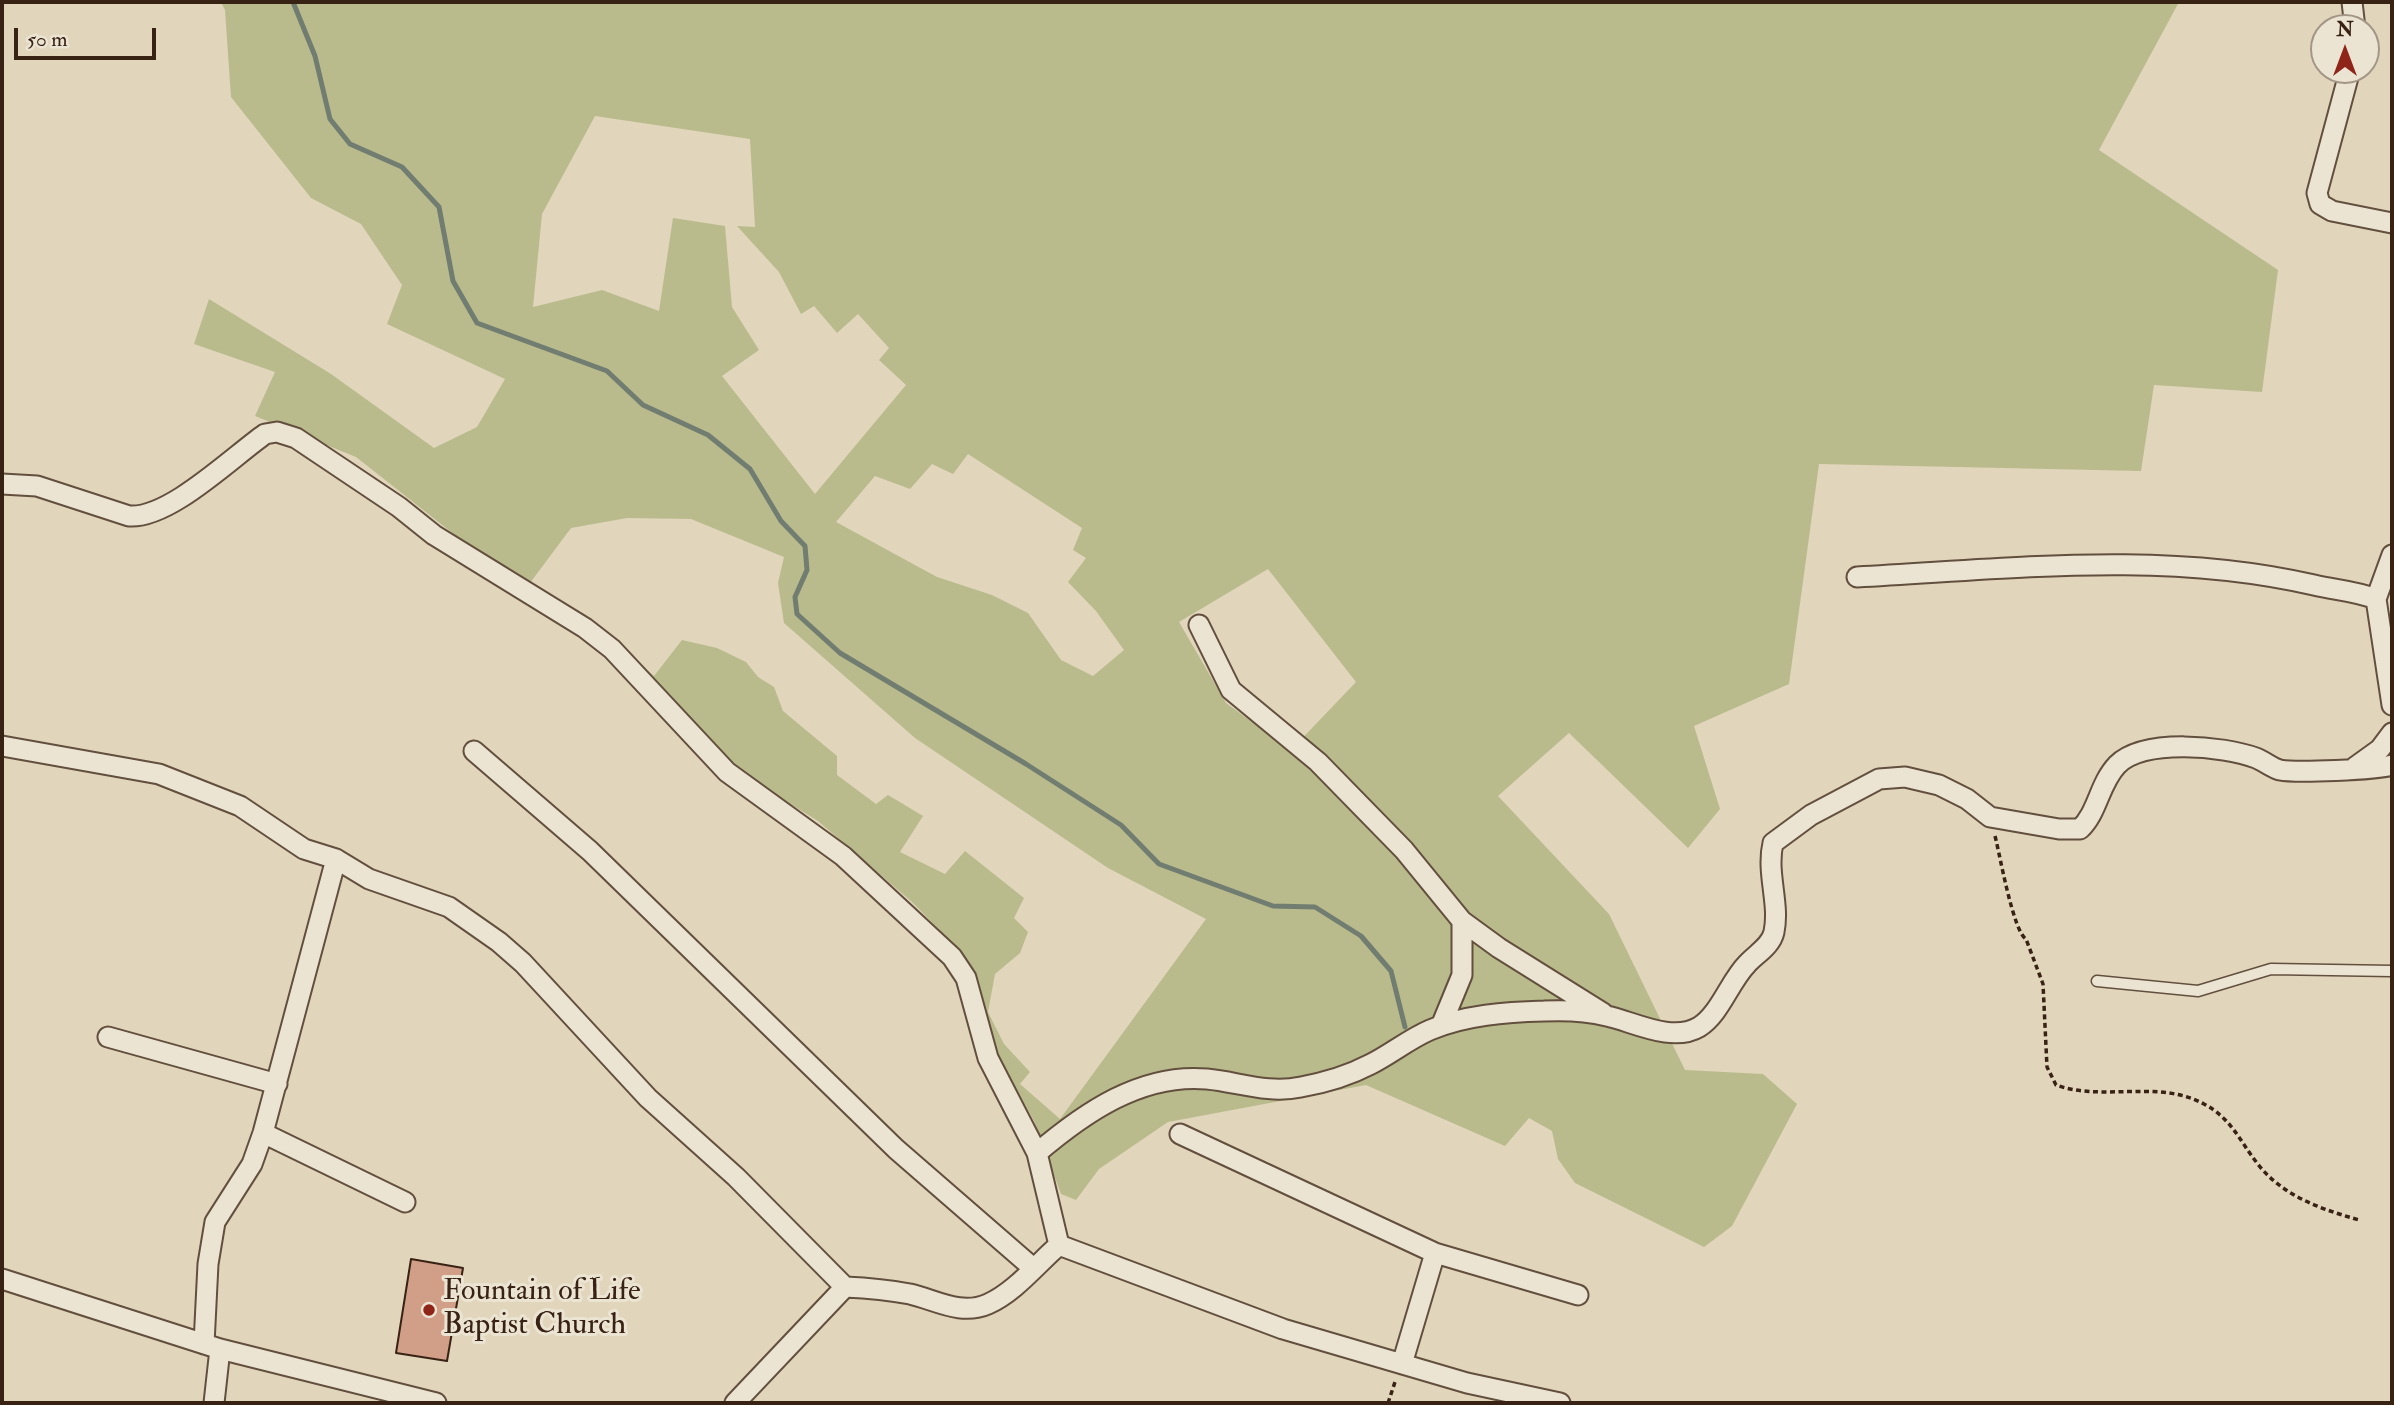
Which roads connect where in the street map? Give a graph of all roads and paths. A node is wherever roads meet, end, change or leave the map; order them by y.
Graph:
1 (2346, 84) edge
2 (2392, 223) edge
3 (2, 484) edge
4 (2392, 555) edge
5 (1857, 577) dead end
6 (2376, 599) junction
7 (1199, 625) dead end
8 (2392, 705) edge
9 (2392, 733) edge
10 (2, 746) edge
11 (474, 751) dead end
12 (2392, 765) edge
13 (2356, 767) junction
14 (1990, 817) junction
15 (336, 859) junction
16 (1462, 921) junction
17 (2392, 971) edge
18 (2097, 981) dead end
19 (1607, 1015) junction
20 (1441, 1026) junction
21 (108, 1037) dead end
22 (277, 1084) junction
23 (263, 1133) junction
24 (1180, 1134) dead end
25 (1037, 1153) junction
26 (405, 1202) dead end
27 (2358, 1220) dead end
28 (1059, 1245) junction
29 (1435, 1253) junction
30 (1033, 1268) junction
31 (2, 1279) edge
32 (845, 1287) junction
33 (1578, 1296) dead end
34 (212, 1347) junction
35 (1402, 1364) junction
36 (214, 1403) edge
37 (436, 1403) edge
38 (735, 1403) edge
39 (1388, 1403) edge
40 (1560, 1403) edge

1 - 2 street
3 - 25 street
4 - 6 street
5 - 6 street
6 - 8 street
7 - 16 street
9 - 13 street
10 - 15 street
11 - 30 street
12 - 13 street
13 - 14 street
14 - 19 street
14 - 27 path
15 - 22 street
15 - 32 street
16 - 19 street
16 - 20 street
17 - 18 lane
19 - 20 street
20 - 25 street
21 - 22 street
22 - 23 street
23 - 26 street
23 - 34 street
24 - 29 street
25 - 28 street
28 - 30 street
28 - 35 street
29 - 33 street
29 - 35 street
30 - 32 street
31 - 34 street
32 - 38 street
34 - 36 street
34 - 37 street
35 - 39 path
35 - 40 street

